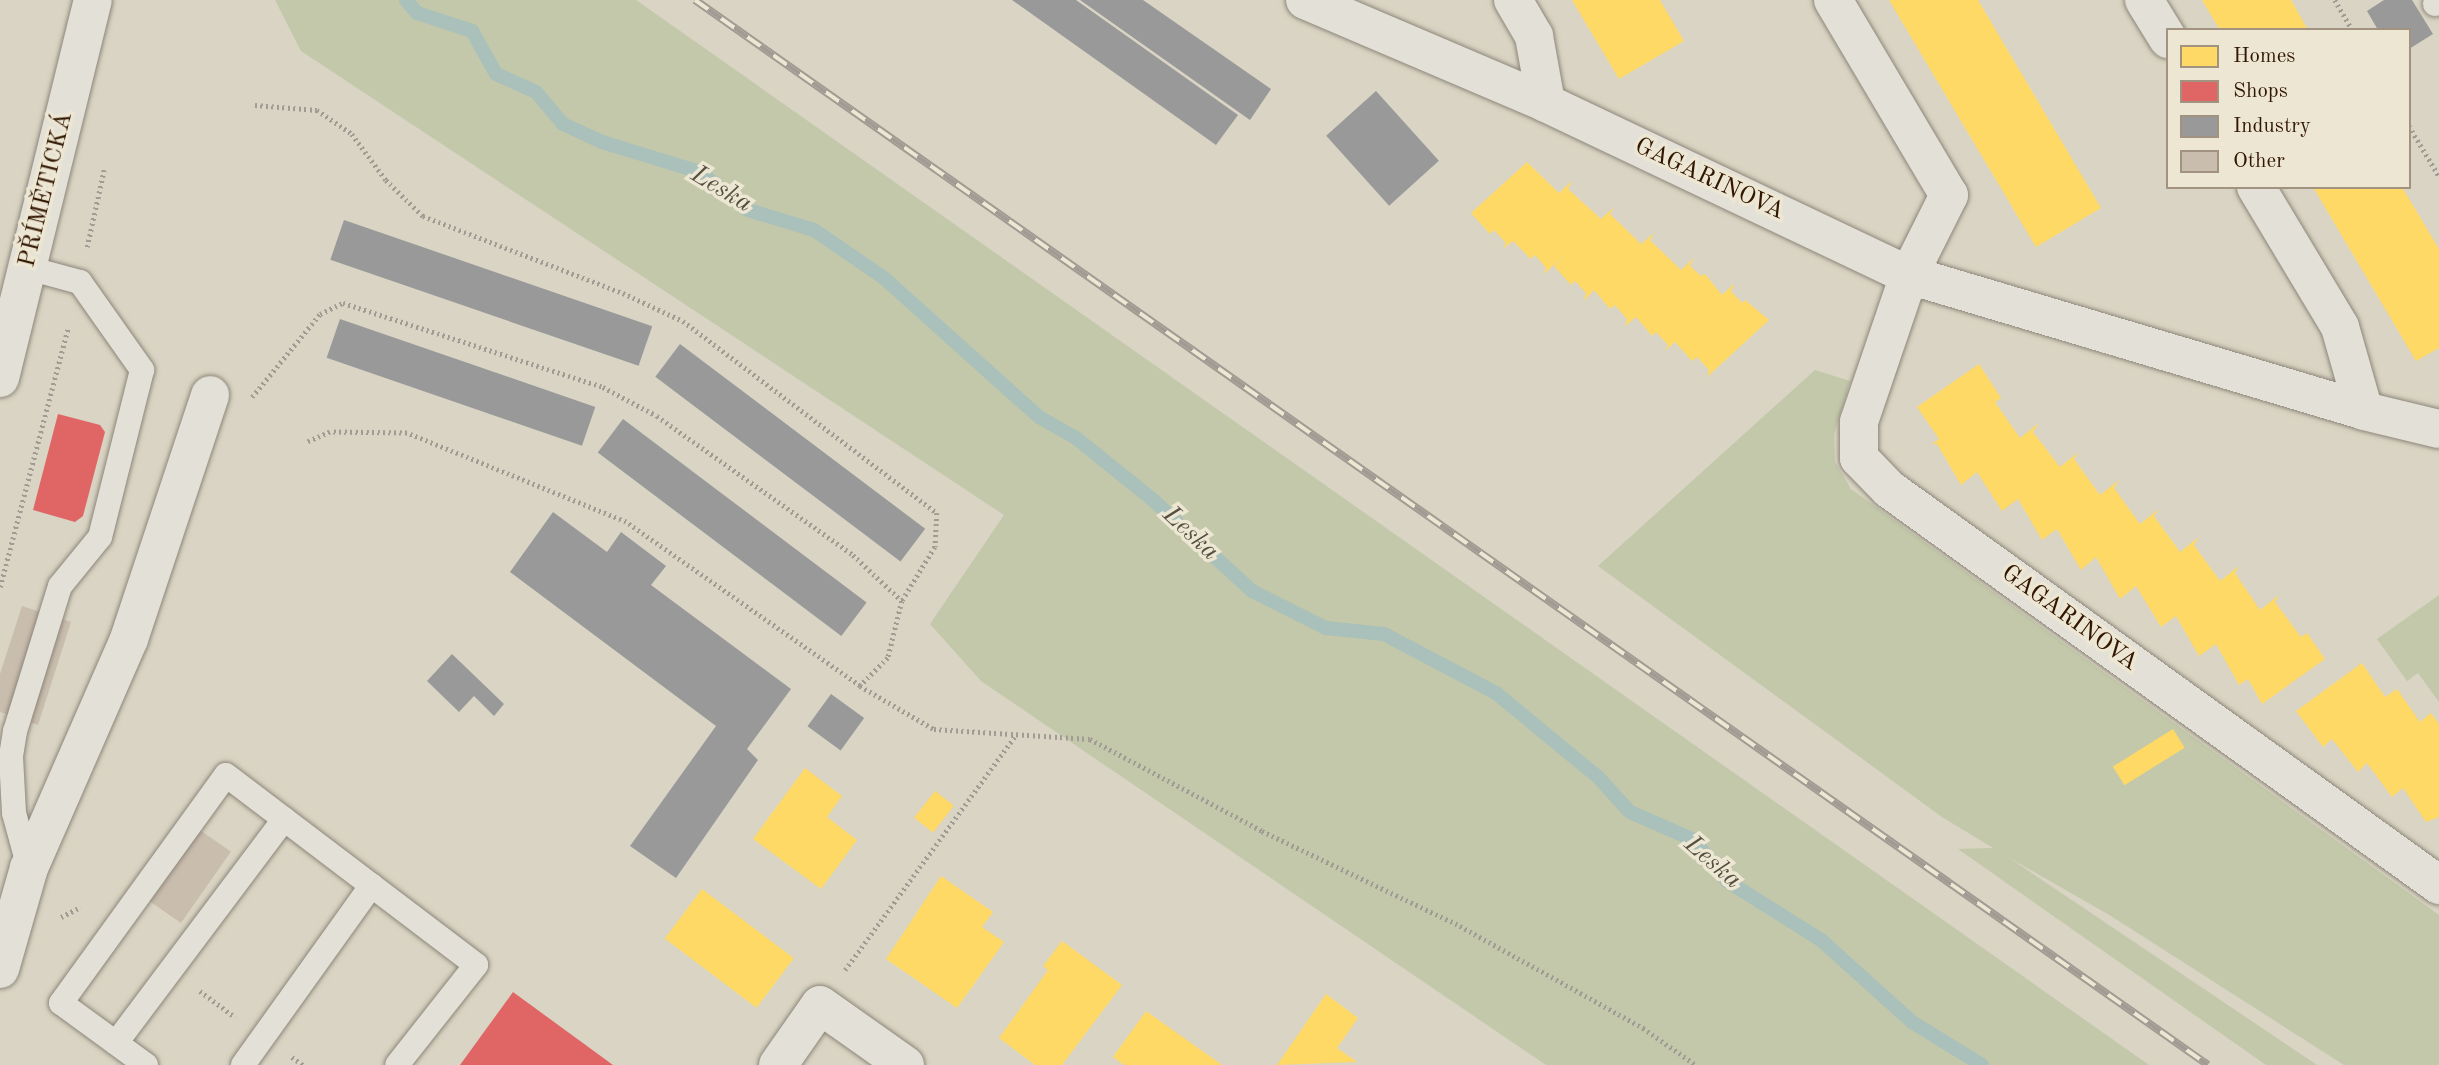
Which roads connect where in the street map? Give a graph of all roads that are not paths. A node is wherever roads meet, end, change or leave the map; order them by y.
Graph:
1 (93, 0) edge
2 (1305, 0) edge
3 (1513, 0) edge
4 (1833, 0) edge
5 (2144, 0) edge
6 (2166, 36) edge
7 (1546, 103) junction
8 (2257, 189) edge
9 (28, 268) junction
10 (1909, 275) junction
11 (0, 379) edge
12 (210, 395) dead end
13 (2364, 411) junction
14 (2439, 429) edge
15 (284, 819) junction
16 (29, 868) junction
17 (372, 885) junction
18 (2439, 885) edge
19 (0, 969) edge
20 (116, 1043) junction
21 (146, 1065) edge
22 (243, 1065) edge
23 (397, 1065) edge
24 (778, 1065) edge
25 (905, 1065) edge

1 - 9 street, PŘÍMĚTICKÁ
2 - 7 street, GAGARINOVA
3 - 7 street
4 - 10 street, GAGARINOVA
5 - 6 street
7 - 10 street, GAGARINOVA
8 - 13 street
9 - 11 street, PŘÍMĚTICKÁ
9 - 16 lane
10 - 13 street, GAGARINOVA
10 - 18 street, GAGARINOVA
12 - 16 street
13 - 14 street, GAGARINOVA
15 - 17 lane
15 - 20 lane
15 - 20 lane
16 - 19 street
17 - 22 lane
17 - 23 lane
20 - 21 lane
24 - 25 street

